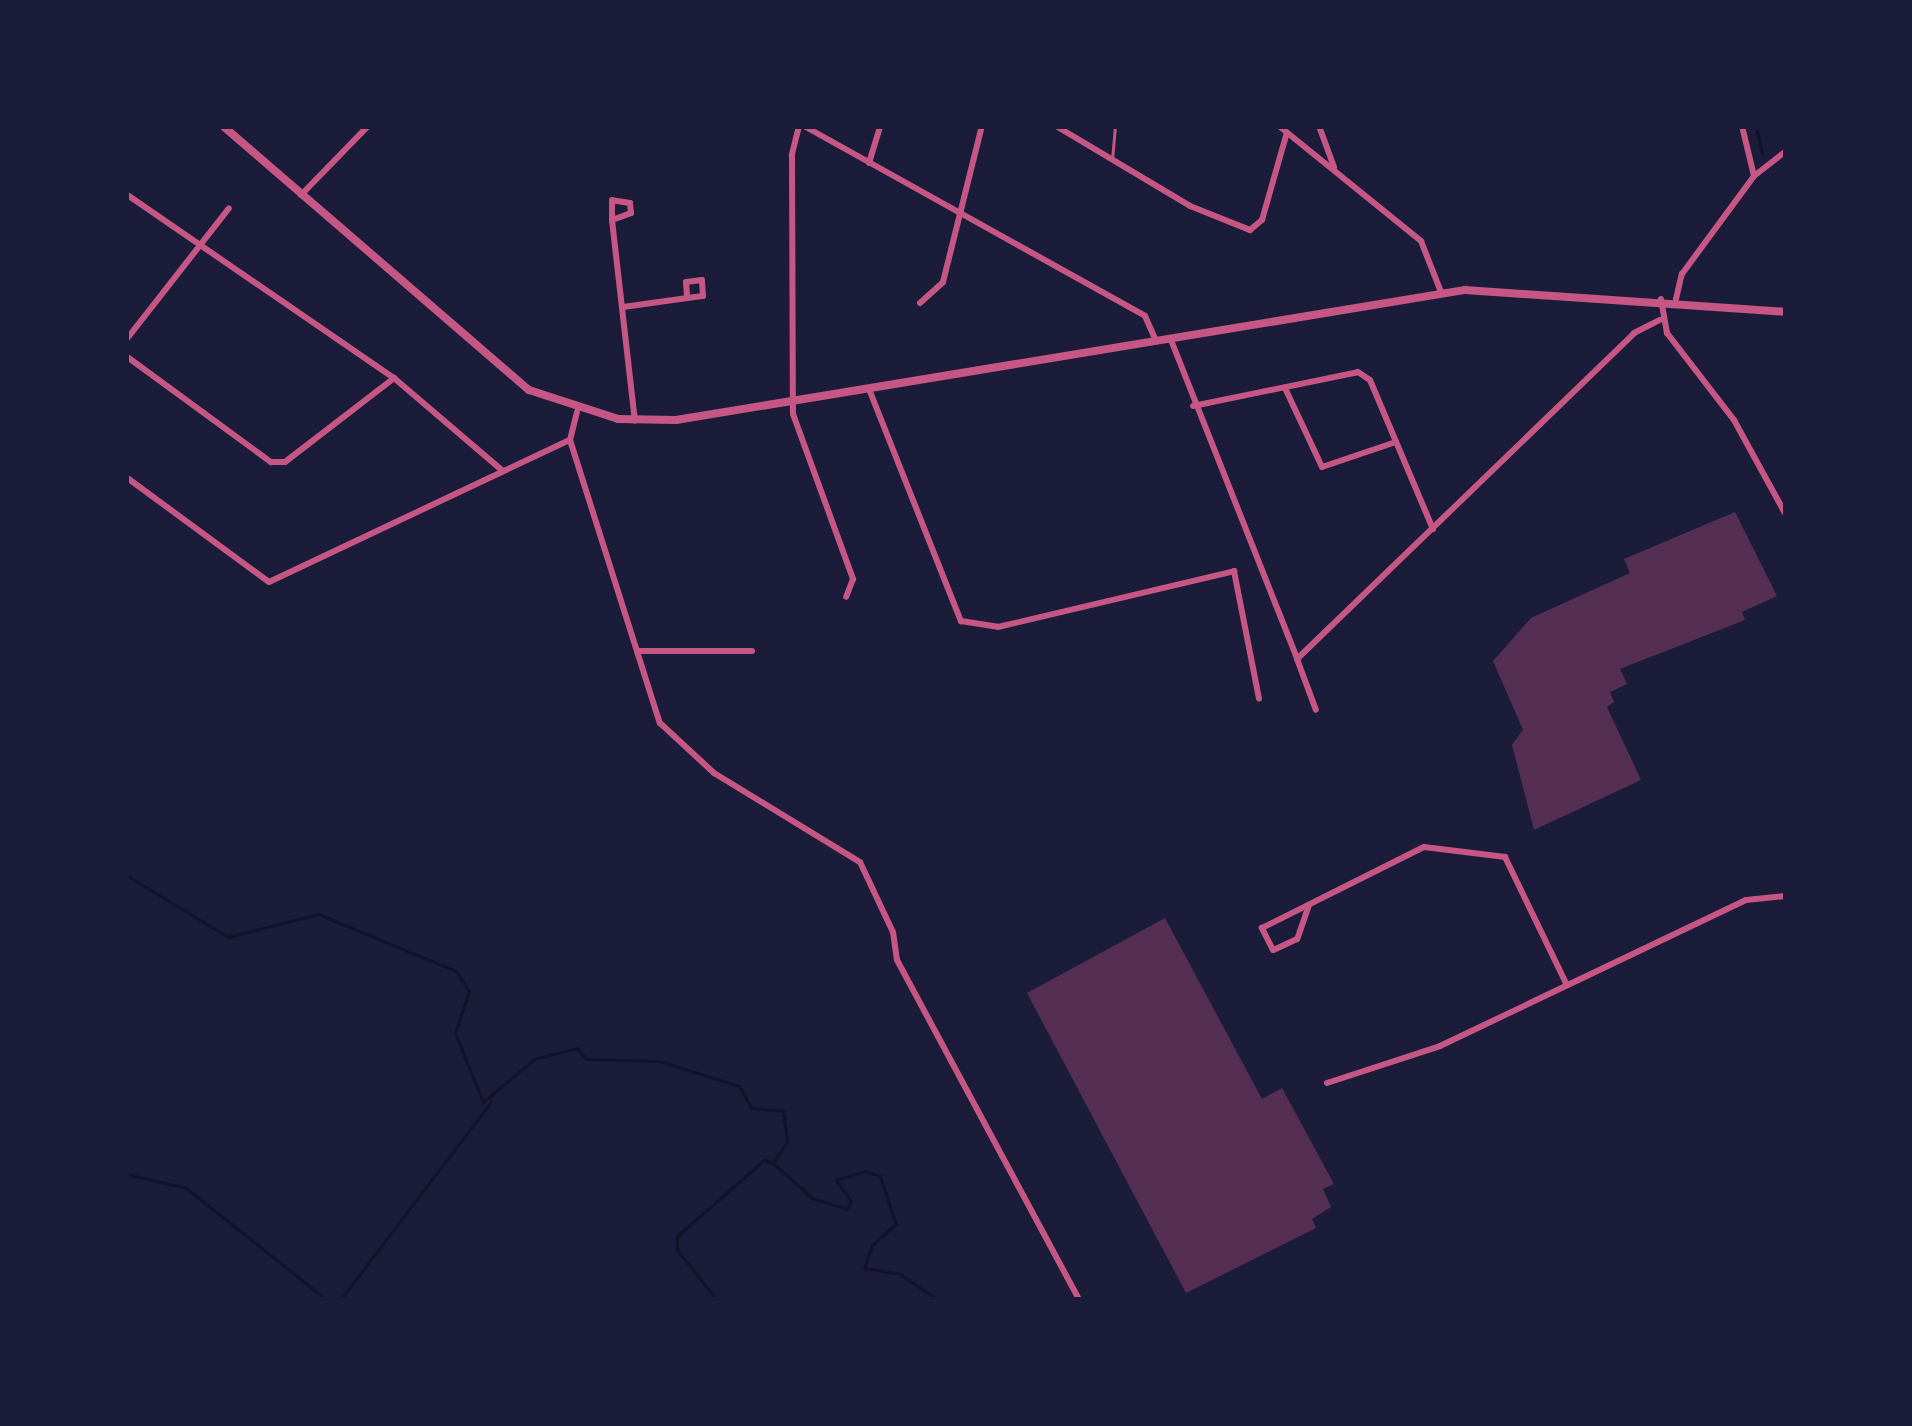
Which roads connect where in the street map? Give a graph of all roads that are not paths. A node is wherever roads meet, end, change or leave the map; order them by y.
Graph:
1 (223, 126) edge
2 (368, 126) edge
3 (801, 126) edge
4 (880, 126) edge
5 (982, 126) edge
6 (1056, 126) edge
7 (1115, 126) edge
8 (1279, 126) edge
9 (1318, 126) edge
10 (1742, 126) edge
11 (1287, 132) junction
12 (1786, 151) edge
13 (1112, 160) junction
14 (869, 163) junction
15 (1335, 171) junction
16 (1754, 176) junction
17 (126, 194) edge
18 (302, 195) junction
19 (229, 208) dead end
20 (960, 212) junction
21 (612, 220) dead end
22 (202, 242) junction
23 (1441, 292) junction
24 (687, 298) dead end
25 (1661, 298) junction
26 (1676, 299) junction
27 (920, 304) dead end
28 (623, 307) junction
29 (1786, 312) edge
30 (1660, 320) junction
31 (1170, 336) junction
32 (1156, 338) junction
33 (126, 340) edge
34 (126, 356) edge
35 (394, 378) junction
36 (868, 386) junction
37 (1285, 388) junction
38 (792, 400) junction
39 (1192, 406) junction
40 (578, 412) junction
41 (634, 421) junction
42 (570, 440) junction
43 (1396, 442) junction
44 (503, 471) junction
45 (126, 477) edge
46 (1786, 515) edge
47 (1432, 529) junction
48 (846, 597) dead end
49 (752, 650) dead end
50 (637, 651) junction
51 (1297, 659) junction
52 (1259, 699) dead end
53 (1316, 710) dead end
54 (1786, 896) edge
55 (1310, 905) junction
56 (1566, 982) junction
57 (1327, 1083) dead end
58 (1079, 1300) edge

1 - 18 street
2 - 18 street
3 - 14 street
3 - 38 street
4 - 14 street
5 - 20 street
6 - 13 street
7 - 13 lane
8 - 11 street
9 - 15 street
10 - 16 street
11 - 13 street
11 - 15 street
12 - 16 street
14 - 20 street
15 - 23 street
16 - 26 street
17 - 22 street
18 - 40 street
19 - 22 street
20 - 27 street
20 - 32 street
21 - 28 street
22 - 33 street
22 - 35 street
23 - 25 street
23 - 31 street
24 - 28 street
25 - 26 street
25 - 30 street
26 - 29 street
28 - 41 street
30 - 46 street
30 - 47 street
31 - 32 street
31 - 39 street
32 - 36 street
34 - 35 street
35 - 44 street
36 - 38 street
36 - 52 street
37 - 39 street
37 - 43 street
37 - 43 street
38 - 41 street
38 - 48 street
39 - 51 street
40 - 41 street
40 - 42 street
42 - 44 street
42 - 50 street
43 - 47 street
44 - 45 street
47 - 51 street
49 - 50 street
50 - 58 street
51 - 53 street
54 - 56 street
55 - 55 street
55 - 56 street
56 - 57 street

